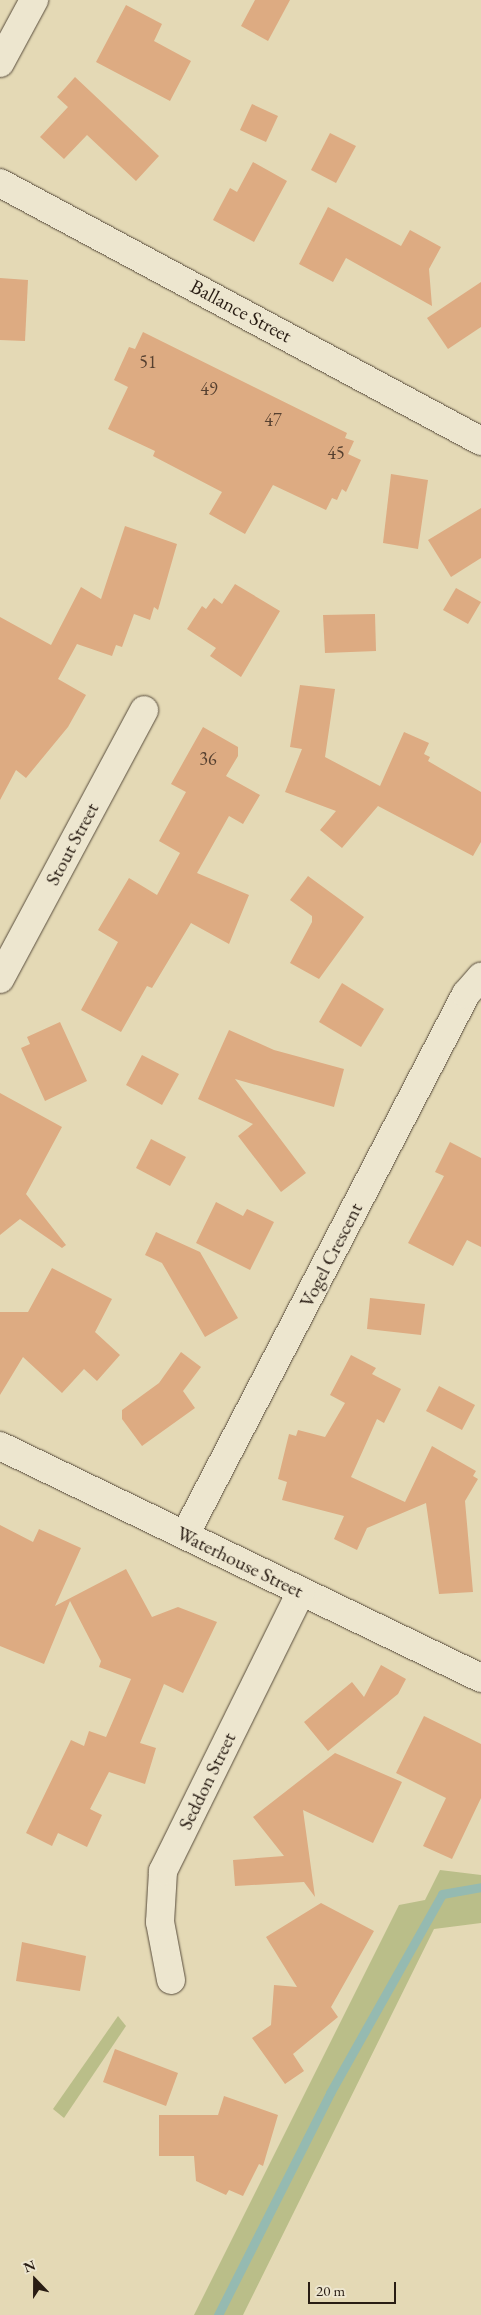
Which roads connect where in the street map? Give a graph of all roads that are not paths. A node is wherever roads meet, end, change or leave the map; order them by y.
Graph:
1 (34, 0) edge
2 (0, 63) edge
3 (0, 183) edge
4 (481, 442) edge
5 (144, 710) dead end
6 (481, 977) edge
7 (0, 979) edge
8 (0, 1446) edge
9 (185, 1535) junction
10 (301, 1592) junction
11 (481, 1678) edge
12 (171, 1980) dead end

1 - 2 street
3 - 4 street, Ballance Street
5 - 7 street, Stout Street
6 - 9 street, Vogel Crescent
8 - 9 street, Waterhouse Street
9 - 10 street, Waterhouse Street
10 - 11 street, Waterhouse Street
10 - 12 street, Seddon Street

